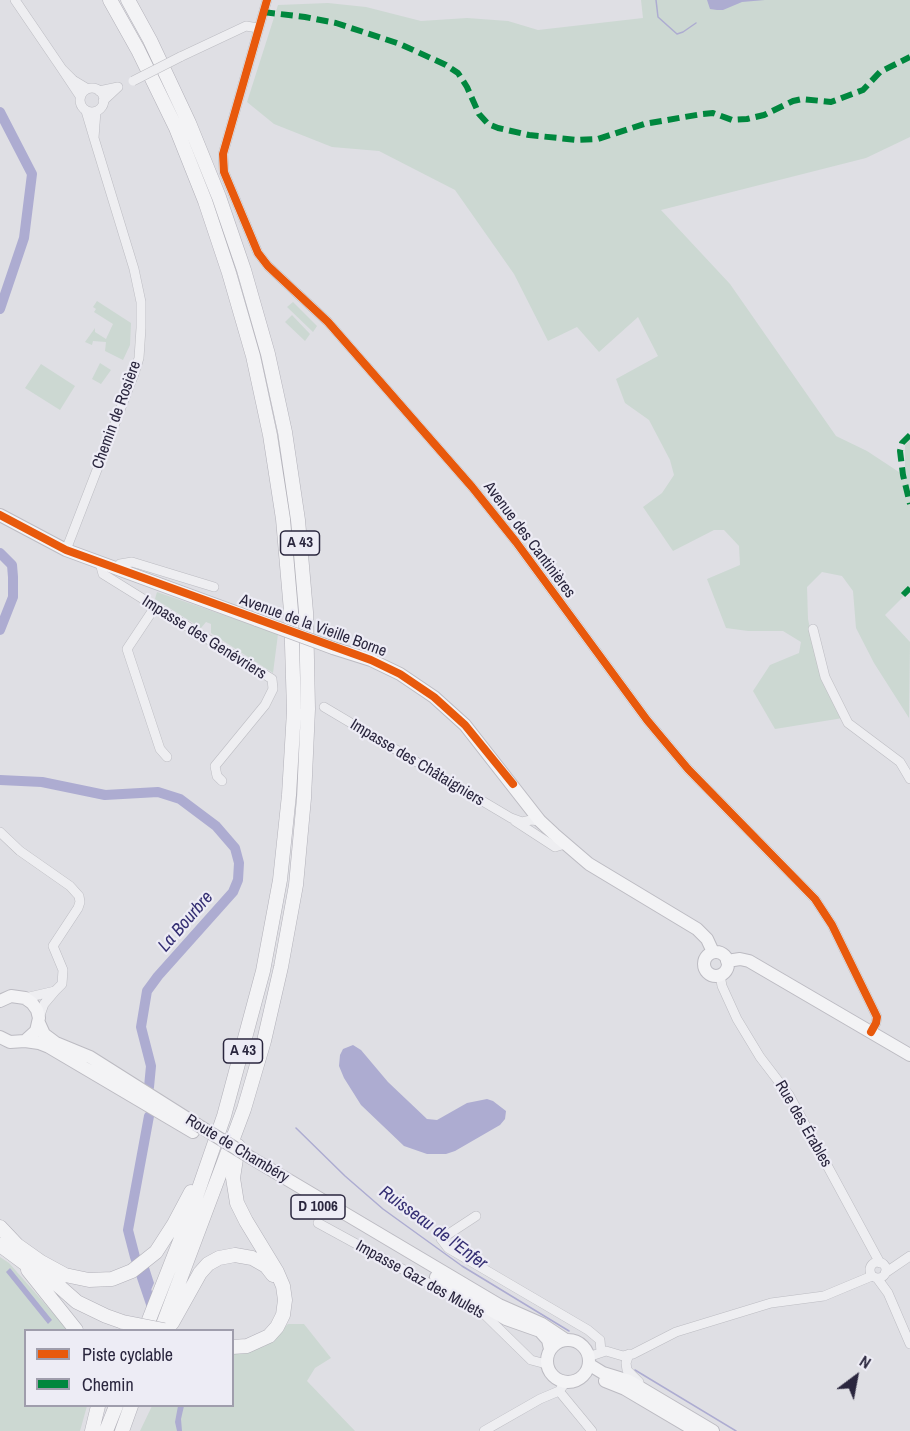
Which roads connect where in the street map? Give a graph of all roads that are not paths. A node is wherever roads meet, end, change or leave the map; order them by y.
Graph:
1 (15, 0) edge
2 (110, 0) edge
3 (128, 0) edge
4 (267, 0) edge
5 (258, 28) junction
6 (62, 69) junction
7 (118, 87) junction
8 (88, 89) junction
9 (99, 91) junction
10 (80, 96) junction
11 (103, 101) junction
12 (91, 111) junction
13 (0, 515) edge
14 (66, 550) junction
15 (100, 563) junction
16 (116, 569) junction
17 (214, 587) dead end
18 (155, 607) junction
19 (813, 629) dead end
20 (324, 707) dead end
21 (167, 757) dead end
22 (910, 779) edge
23 (222, 781) dead end
24 (524, 799) junction
25 (511, 818) junction
26 (540, 821) junction
27 (0, 832) edge
28 (565, 844) junction
29 (713, 952) junction
30 (728, 961) junction
31 (720, 975) junction
32 (55, 991) junction
33 (25, 998) junction
34 (1, 999) edge
35 (39, 1021) junction
36 (871, 1032) junction
37 (2, 1040) edge
38 (25, 1041) junction
39 (910, 1055) edge
40 (244, 1109) junction
41 (194, 1128) junction
42 (211, 1156) junction
43 (251, 1162) junction
44 (477, 1216) dead end
45 (318, 1223) dead end
46 (0, 1227) edge
47 (0, 1245) edge
48 (17, 1245) junction
49 (910, 1256) edge
50 (23, 1264) junction
51 (878, 1270) junction
52 (123, 1323) junction
53 (166, 1326) edge
54 (75, 1329) edge
55 (144, 1329) edge
56 (147, 1329) edge
57 (566, 1340) junction
58 (234, 1344) edge
59 (910, 1344) edge
60 (234, 1345) edge
61 (550, 1349) junction
62 (601, 1352) junction
63 (629, 1354) junction
64 (589, 1361) junction
65 (546, 1364) junction
66 (579, 1379) junction
67 (562, 1387) junction
68 (670, 1405) junction
69 (98, 1407) edge
70 (116, 1407) edge
71 (131, 1407) edge
72 (92, 1431) edge
73 (106, 1431) edge
74 (122, 1431) edge
75 (484, 1431) edge
76 (592, 1431) edge
77 (696, 1431) edge
78 (713, 1431) edge

1 - 6 street
2 - 42 highway, A 43
3 - 40 highway, A 43
4 - 5 street
5 - 7 street, bridge
5 - 36 street, Avenue des Cantinières
6 - 8 street
6 - 10 street
7 - 9 street
7 - 11 street
8 - 9 street
8 - 10 street
9 - 11 street
10 - 12 street
11 - 12 street
12 - 14 street, Chemin de Rosière
13 - 14 main road, Avenue de la Vieille Borne
14 - 15 main road, Avenue de la Vieille Borne
15 - 16 main road, Avenue de la Vieille Borne
15 - 18 street, Impasse des Genévriers
16 - 17 street
16 - 24 main road, Avenue de la Vieille Borne, bridge
18 - 21 street
18 - 23 street, Impasse des Genévriers
19 - 22 street
20 - 25 street, Impasse des Châtaigniers
24 - 25 street
24 - 26 main road, Avenue de la Vieille Borne
25 - 26 street, Impasse des Châtaigniers
25 - 28 street
26 - 28 main road, Avenue de la Vieille Borne
27 - 32 street
28 - 29 main road, Avenue de la Vieille Borne
29 - 30 main road, Avenue de la Vieille Borne
29 - 31 main road
30 - 31 main road
30 - 36 main road, Avenue de la Vieille Borne
31 - 51 street, Rue des Érables
32 - 33 street
32 - 35 street
33 - 34 main road
33 - 35 main road, Route de Chambéry
35 - 38 main road
35 - 41 main road, Route de Chambéry / D 1006
36 - 39 main road, Avenue de la Vieille Borne
37 - 38 main road, Route de Chambéry
38 - 41 main road, Route de Chambéry / D 1006
40 - 53 highway, A 43
40 - 60 highway
41 - 43 main road, Route de Chambéry / D 1006, bridge
42 - 48 highway
42 - 56 highway, A 43
43 - 57 main road, Route de Chambéry / D 1006
43 - 61 main road, Route de Chambéry / D 1006
44 - 62 street
45 - 65 street, Impasse Gaz des Mulets
46 - 48 highway
47 - 50 highway
48 - 52 highway
49 - 51 street
50 - 52 highway
50 - 54 highway
51 - 59 street, Rue des Érables
51 - 63 street
52 - 53 highway, bridge
52 - 55 highway, bridge
53 - 58 highway
57 - 61 main road
57 - 64 main road
61 - 65 main road
62 - 63 street
62 - 64 street
63 - 68 street
64 - 66 main road
64 - 68 main road
65 - 67 main road
66 - 67 main road
66 - 77 main road
67 - 75 street
67 - 76 street
68 - 78 main road
69 - 72 highway
70 - 73 highway
71 - 74 highway

